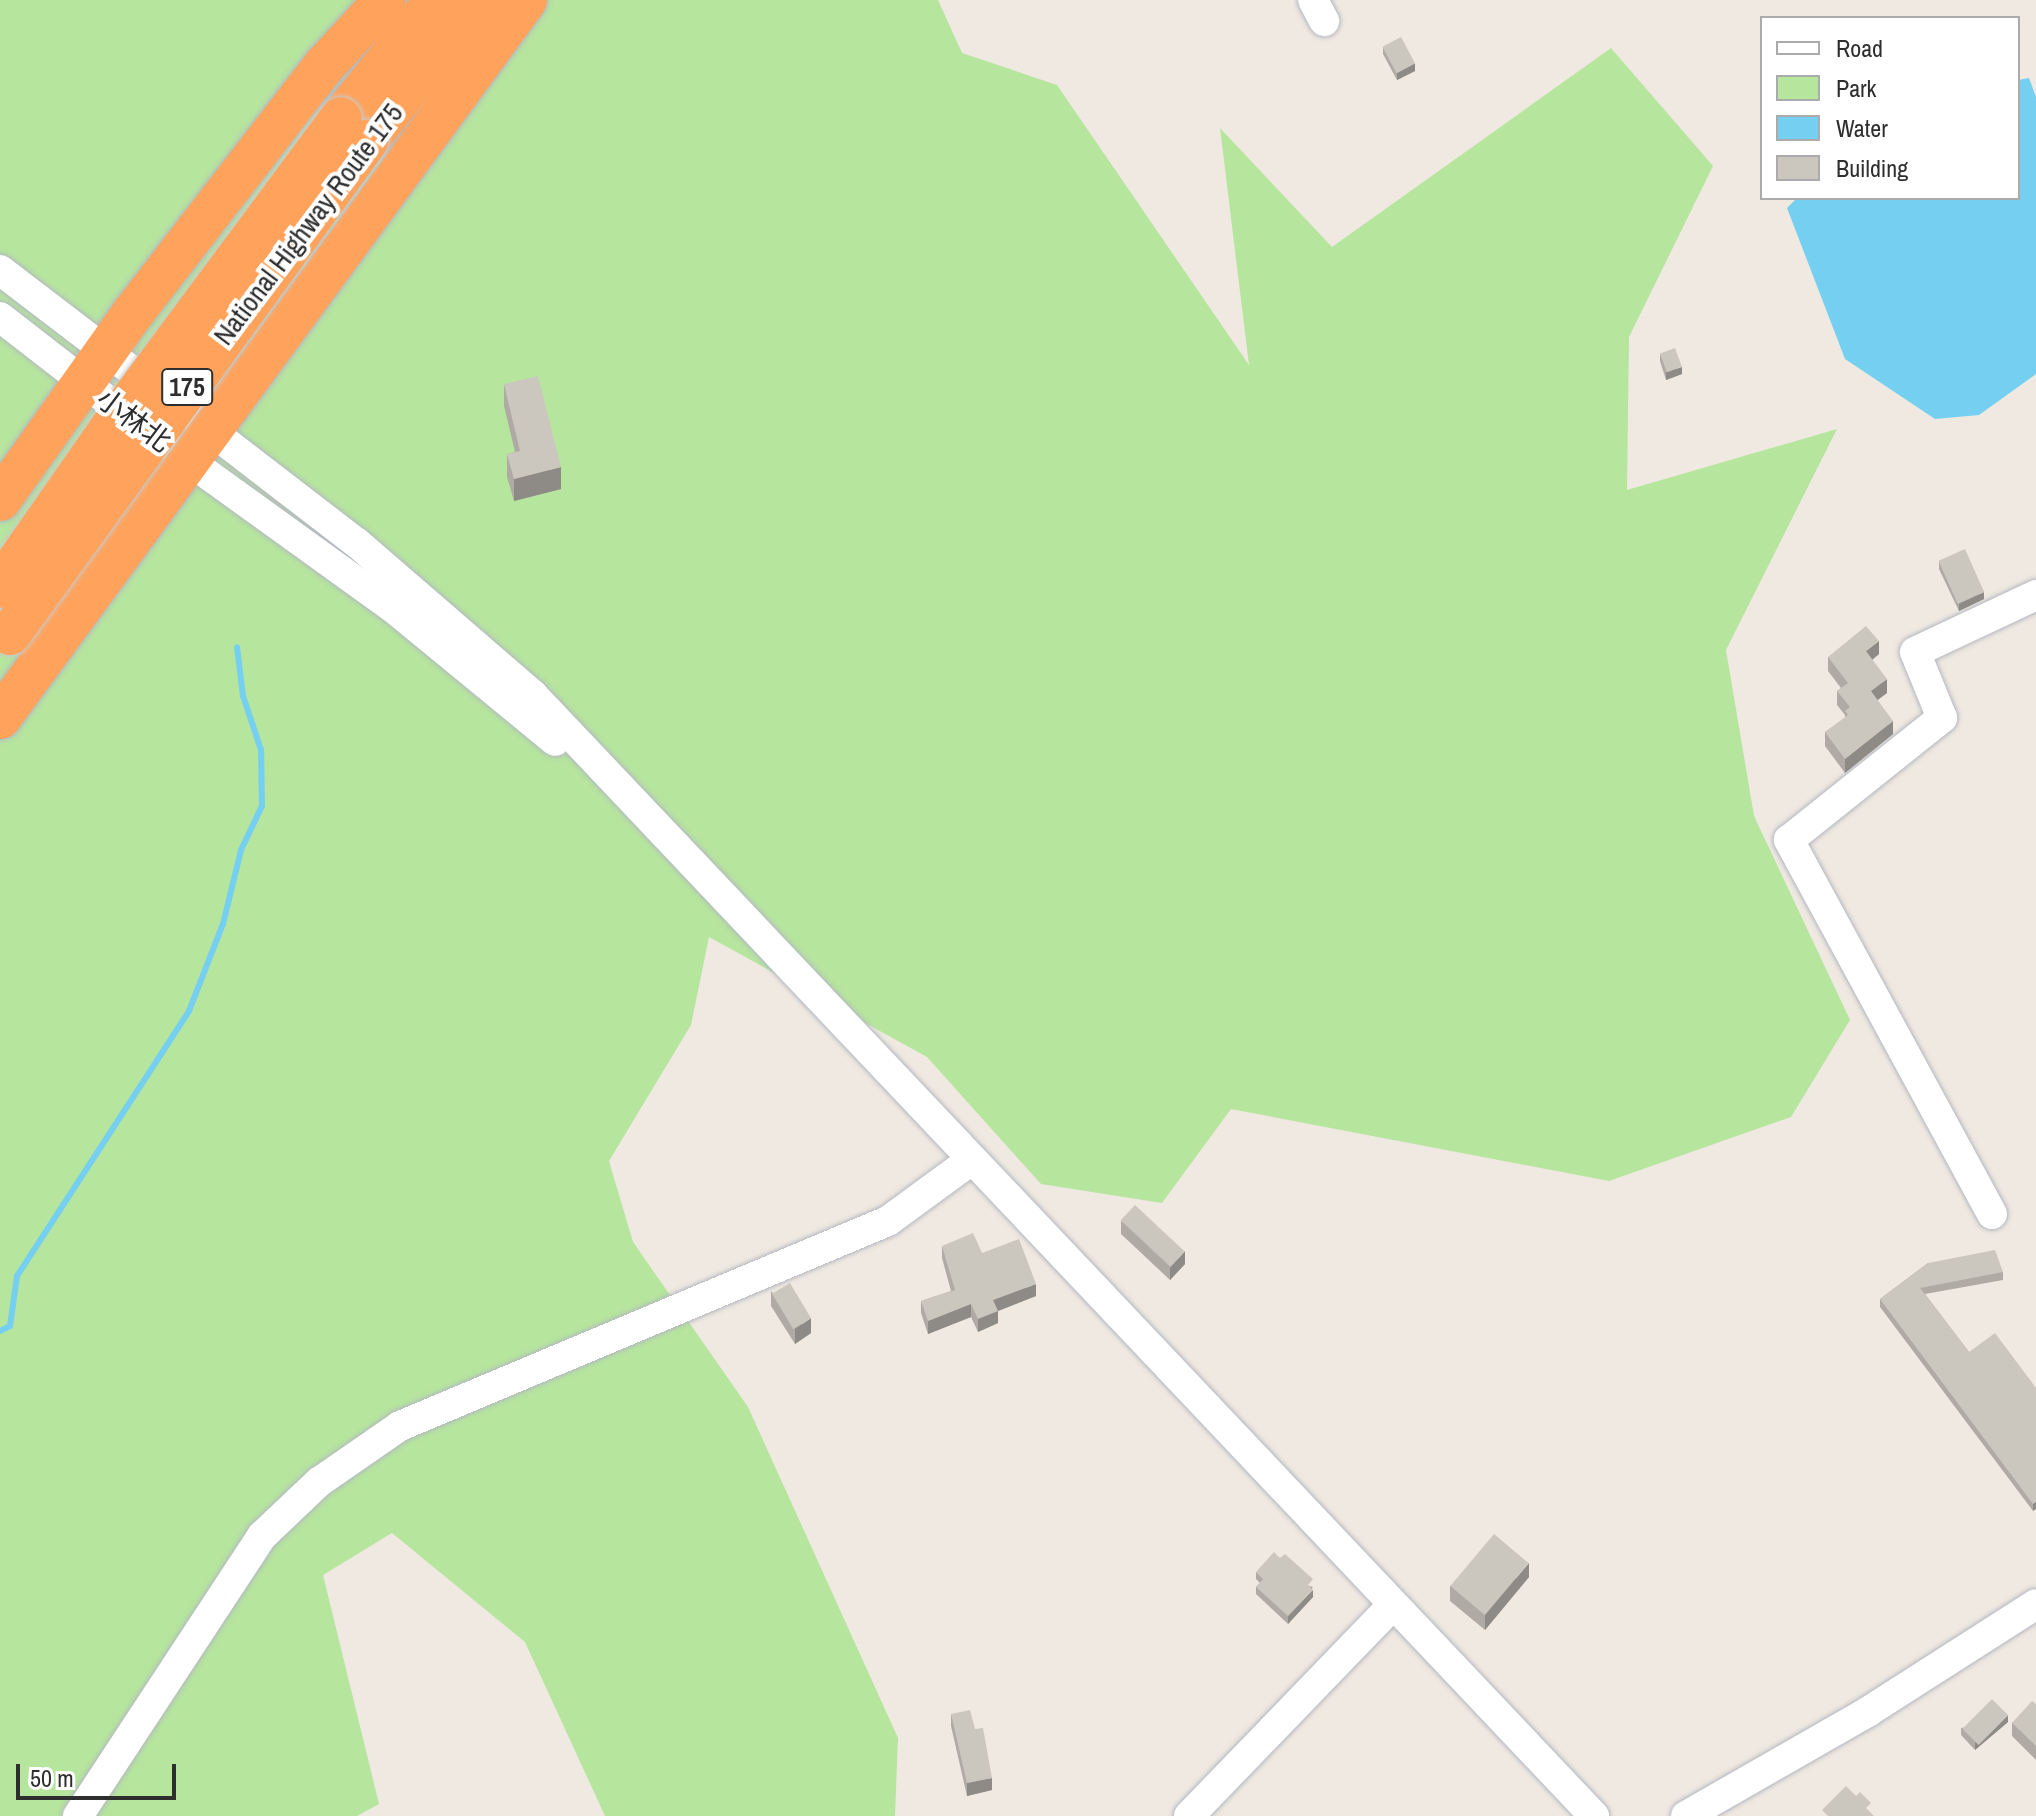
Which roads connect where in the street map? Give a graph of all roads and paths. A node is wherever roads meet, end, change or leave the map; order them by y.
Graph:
1 (385, 0) edge
2 (436, 0) edge
3 (480, 0) edge
4 (526, 0) edge
5 (354, 130) junction
6 (0, 270) edge
7 (0, 317) edge
8 (93, 366) junction
9 (198, 444) junction
10 (0, 500) edge
11 (0, 587) edge
12 (2036, 595) edge
13 (5, 641) edge
14 (0, 718) edge
15 (970, 1161) junction
16 (1992, 1214) dead end
17 (2036, 1604) edge
18 (1393, 1605) junction
19 (78, 1816) edge
20 (1189, 1816) edge
21 (1594, 1816) edge
22 (1686, 1816) edge

1 - 8 highway
2 - 5 highway, National Highway Route 175 / 175
3 - 5 highway, National Highway Route 175 / 175
4 - 9 highway
5 - 11 highway, National Highway Route 175 / 175, bridge
5 - 13 highway, National Highway Route 175 / 175, bridge
6 - 8 street
7 - 8 street
8 - 9 street, 小林北
8 - 10 highway
9 - 14 highway
9 - 15 street, 小林北
12 - 16 street
15 - 18 street, 小林北
15 - 19 street
17 - 22 street
18 - 20 street
18 - 21 street, 小林北

